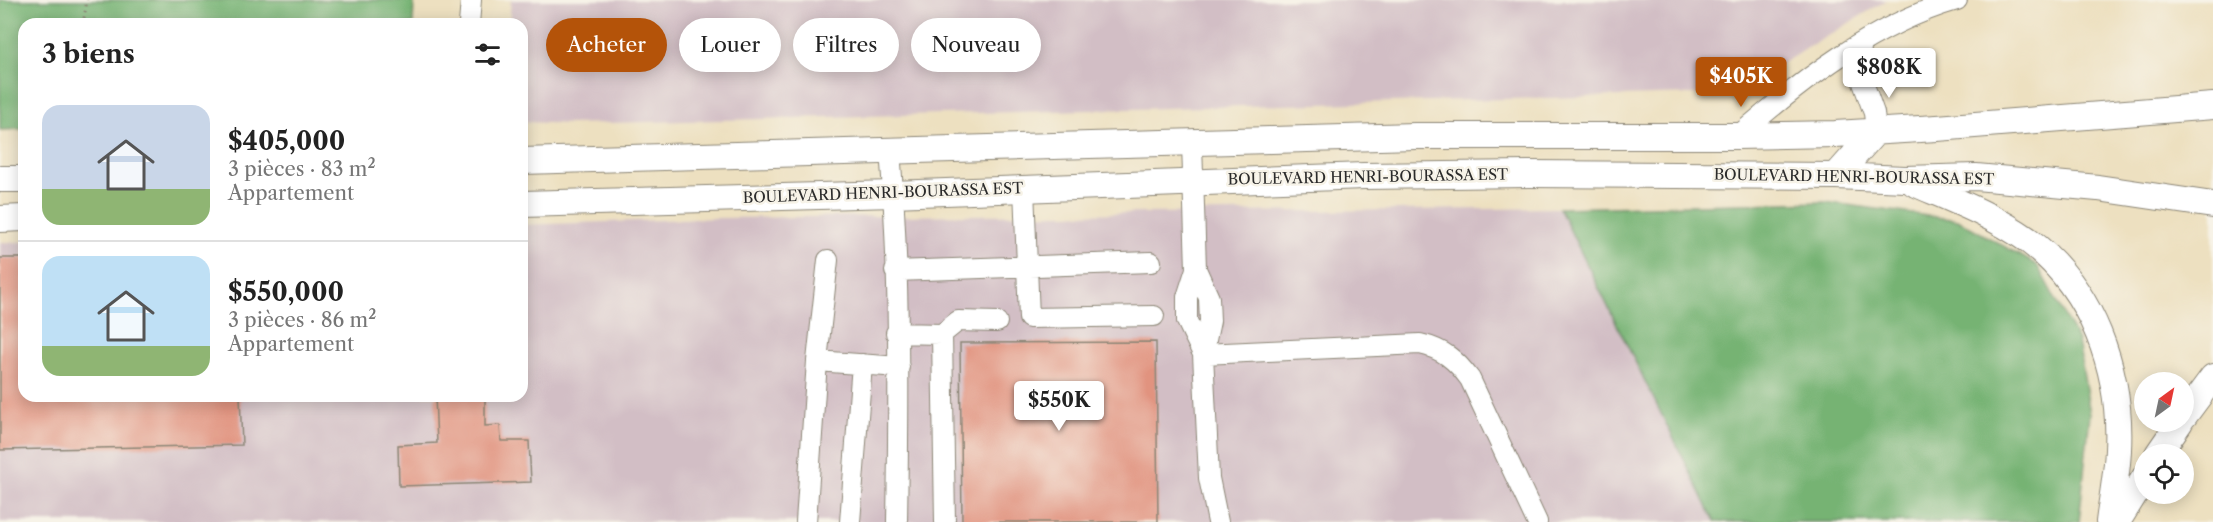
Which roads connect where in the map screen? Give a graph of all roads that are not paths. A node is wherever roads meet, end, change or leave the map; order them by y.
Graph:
1 (471, 0) edge
2 (1957, 0) edge
3 (470, 18) edge
4 (1861, 43) junction
5 (2213, 106) edge
6 (1876, 131) junction
7 (1738, 136) junction
8 (1192, 143) junction
9 (890, 150) junction
10 (528, 161) edge
11 (1836, 176) junction
12 (18, 178) edge
13 (0, 179) edge
14 (1905, 179) junction
15 (1194, 182) junction
16 (1024, 188) junction
17 (893, 194) junction
18 (528, 204) edge
19 (2213, 205) edge
20 (18, 218) edge
21 (0, 219) edge
22 (828, 260) dead end
23 (1151, 262) dead end
24 (1028, 267) junction
25 (895, 271) junction
26 (1154, 316) dead end
27 (997, 322) dead end
28 (896, 333) junction
29 (942, 334) junction
30 (1203, 354) junction
31 (817, 361) junction
32 (862, 364) junction
33 (899, 367) junction
34 (2213, 377) edge
35 (2194, 403) edge
36 (2134, 495) edge
37 (806, 522) edge
38 (850, 522) edge
39 (897, 522) edge
40 (945, 522) edge
41 (1218, 522) edge
42 (1537, 522) edge
43 (2109, 522) edge
44 (2117, 522) edge

1 - 3 street
2 - 4 street
4 - 6 street
4 - 7 street
5 - 6 main road
6 - 7 main road
6 - 11 main road
7 - 8 main road
8 - 9 main road
8 - 15 street
9 - 10 main road
9 - 17 street
11 - 14 main road, BOULEVARD HENRI-BOURASSA EST
11 - 15 main road, BOULEVARD HENRI-BOURASSA EST
12 - 13 main road
14 - 19 main road, BOULEVARD HENRI-BOURASSA EST
14 - 43 main road
15 - 16 main road, BOULEVARD HENRI-BOURASSA EST
15 - 30 street
16 - 17 main road, BOULEVARD HENRI-BOURASSA EST
16 - 24 street
17 - 18 main road, BOULEVARD HENRI-BOURASSA EST
17 - 25 street
20 - 21 main road
22 - 31 street
23 - 24 street
24 - 25 street
24 - 26 street
25 - 28 street
27 - 29 street
28 - 29 street
28 - 33 street
29 - 40 street
30 - 41 street
30 - 42 street
31 - 32 street
31 - 37 street
32 - 33 street
32 - 38 street
33 - 39 street
34 - 35 main road
36 - 44 main road

